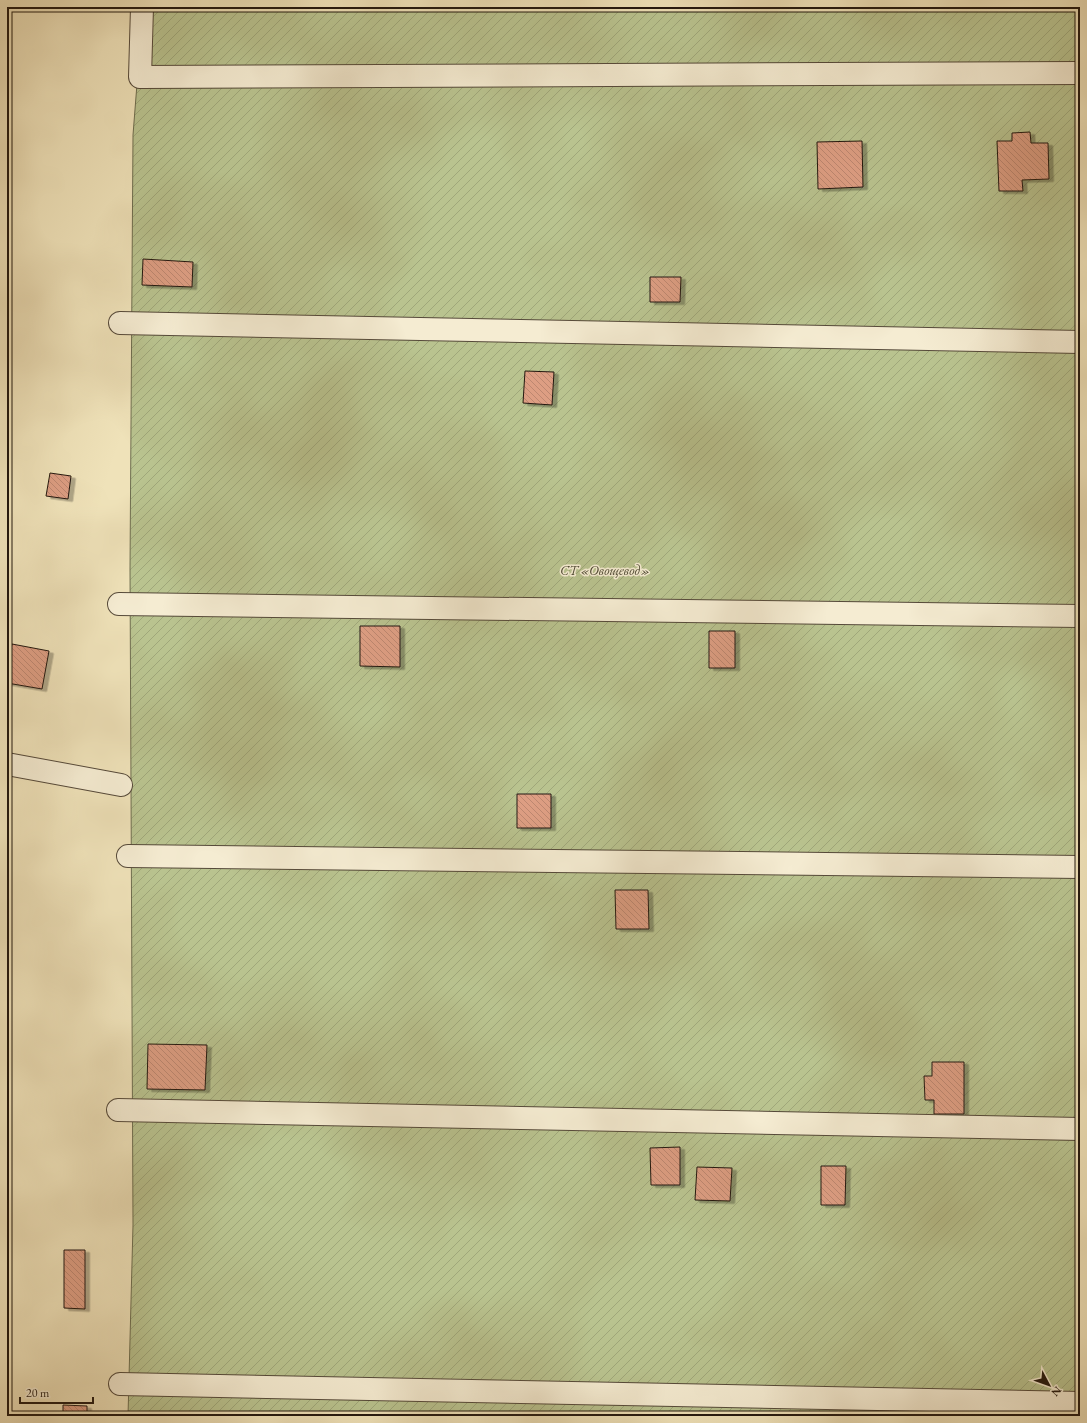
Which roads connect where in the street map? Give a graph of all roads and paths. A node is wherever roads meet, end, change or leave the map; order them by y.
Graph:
1 (142, 7) edge
2 (1080, 73) edge
3 (120, 323) dead end
4 (1080, 342) edge
5 (119, 604) dead end
6 (1080, 616) edge
7 (7, 764) edge
8 (121, 785) dead end
9 (128, 856) dead end
10 (1080, 867) edge
11 (118, 1110) dead end
12 (1080, 1128) edge
13 (120, 1384) dead end
14 (1080, 1403) edge

1 - 2 street
3 - 4 street
5 - 6 street
7 - 8 street
9 - 10 street
11 - 12 street
13 - 14 street

